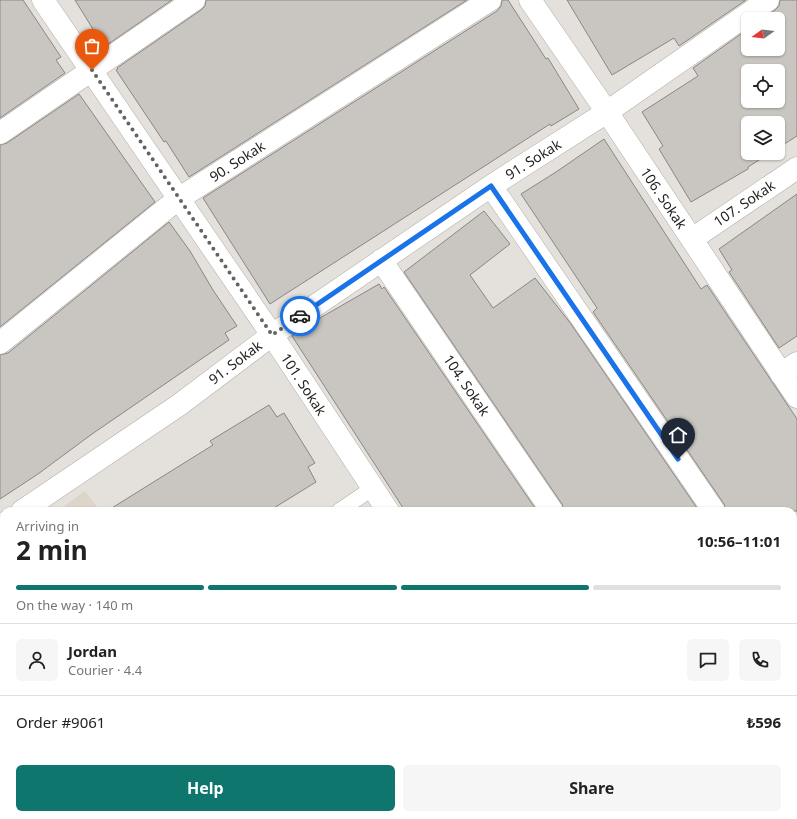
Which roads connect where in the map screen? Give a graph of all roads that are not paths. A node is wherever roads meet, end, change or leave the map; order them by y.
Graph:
1 (43, 0) edge
2 (194, 0) edge
3 (490, 0) edge
4 (530, 0) edge
5 (768, 0) edge
6 (92, 70) junction
7 (607, 112) junction
8 (0, 133) edge
9 (797, 168) edge
10 (491, 186) junction
11 (178, 199) junction
12 (692, 239) junction
13 (381, 260) junction
14 (272, 335) junction
15 (0, 343) edge
16 (789, 368) edge
17 (797, 397) edge
18 (373, 488) junction
19 (28, 507) edge
20 (345, 507) edge
21 (385, 507) edge
22 (549, 507) edge
23 (711, 507) edge

1 - 6 main road, 101. Sokak
2 - 6 main road
3 - 11 main road, 90. Sokak
4 - 7 main road, 106. Sokak
5 - 7 main road, 91. Sokak
6 - 8 main road
6 - 11 main road, 101. Sokak
7 - 10 main road, 91. Sokak
7 - 12 main road, 106. Sokak
9 - 12 main road, 107. Sokak
10 - 13 main road, 91. Sokak
10 - 23 main road
11 - 14 main road, 101. Sokak
11 - 15 main road, 90. Sokak
12 - 16 main road, 106. Sokak
13 - 14 main road, 91. Sokak
13 - 22 main road, 104. Sokak
14 - 18 main road, 101. Sokak
14 - 19 main road, 91. Sokak
16 - 17 main road, 106. Sokak
18 - 20 lane
18 - 21 main road, 101. Sokak

